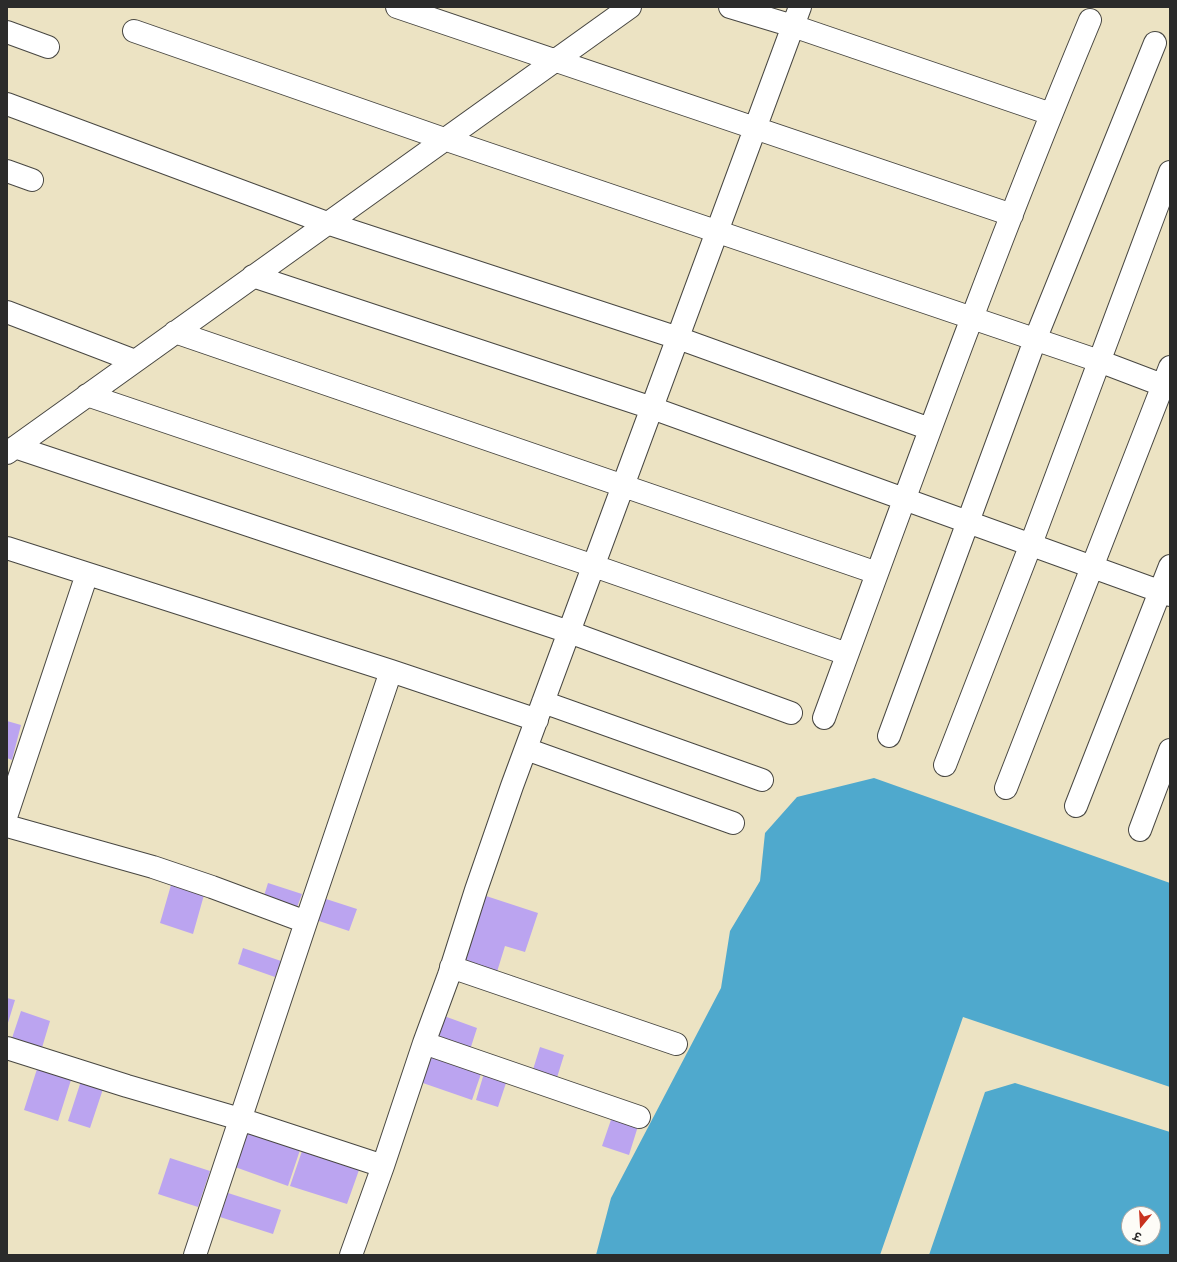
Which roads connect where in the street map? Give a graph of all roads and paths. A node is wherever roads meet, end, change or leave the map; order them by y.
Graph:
1 (397, 7) edge
2 (630, 7) edge
3 (730, 7) edge
4 (796, 17) edge
5 (1090, 20) dead end
6 (134, 31) dead end
7 (7, 32) edge
8 (1155, 43) dead end
9 (48, 47) dead end
10 (555, 60) junction
11 (7, 104) edge
12 (1051, 114) junction
13 (755, 128) junction
14 (444, 139) junction
15 (7, 171) edge
16 (1170, 172) edge
17 (32, 180) dead end
18 (1012, 215) junction
19 (327, 223) junction
20 (717, 231) junction
21 (253, 276) junction
22 (7, 312) edge
23 (973, 318) junction
24 (175, 332) junction
25 (678, 338) junction
26 (1035, 340) junction
27 (135, 361) junction
28 (1099, 361) junction
29 (1168, 380) edge
30 (87, 395) junction
31 (652, 408) junction
32 (930, 429) junction
33 (11, 450) edge
34 (623, 486) junction
35 (904, 498) junction
36 (968, 521) junction
37 (1031, 544) junction
38 (8, 551) edge
39 (594, 566) junction
40 (1093, 566) junction
41 (1170, 566) edge
42 (877, 573) junction
43 (87, 574) junction
44 (1165, 593) edge
45 (569, 632) junction
46 (847, 654) junction
47 (391, 671) junction
48 (540, 711) junction
49 (790, 713) dead end
50 (824, 718) dead end
51 (889, 736) dead end
52 (526, 749) junction
53 (1170, 750) edge
54 (944, 765) dead end
55 (762, 780) dead end
56 (1006, 788) dead end
57 (1076, 806) dead end
58 (7, 814) edge
59 (733, 824) dead end
60 (7, 826) edge
61 (1140, 830) dead end
62 (306, 922) junction
63 (451, 967) junction
64 (424, 1043) junction
65 (676, 1044) dead end
66 (7, 1048) edge
67 (639, 1117) dead end
68 (240, 1119) junction
69 (383, 1166) junction
70 (195, 1255) edge
71 (351, 1255) edge

1 - 10 street
2 - 10 street
3 - 4 street
4 - 12 street
4 - 13 street
5 - 12 street
6 - 14 street
7 - 9 street
8 - 26 street
10 - 13 street
10 - 14 street
11 - 19 street
12 - 18 street
13 - 18 street
13 - 20 street
14 - 19 street
14 - 20 street
15 - 17 street
16 - 28 street
18 - 23 street
19 - 21 street
19 - 25 street
20 - 23 street
20 - 25 street
21 - 24 street
21 - 31 street
22 - 27 street
23 - 26 street
23 - 32 street
24 - 27 street
24 - 34 street
25 - 31 street
25 - 32 street
26 - 28 street
26 - 36 street
27 - 30 street
28 - 29 street
28 - 37 street
29 - 40 street
30 - 33 street
30 - 39 street
31 - 34 street
31 - 35 street
32 - 35 street
33 - 45 street
34 - 39 street
34 - 42 street
35 - 36 street
35 - 42 street
36 - 37 street
36 - 51 street
37 - 40 street
37 - 54 street
38 - 43 street
39 - 45 street
39 - 46 street
40 - 44 street
40 - 56 street
41 - 44 street
42 - 46 street
43 - 47 street
43 - 58 street
44 - 57 street
45 - 48 street
45 - 49 street
46 - 50 street
47 - 48 street
47 - 62 street
48 - 52 street
48 - 55 street
52 - 59 street
52 - 63 street
53 - 61 street
60 - 62 street
62 - 68 street
63 - 64 street
63 - 65 street
64 - 67 street
64 - 69 street
66 - 68 street
68 - 69 street
68 - 70 street
69 - 71 street

